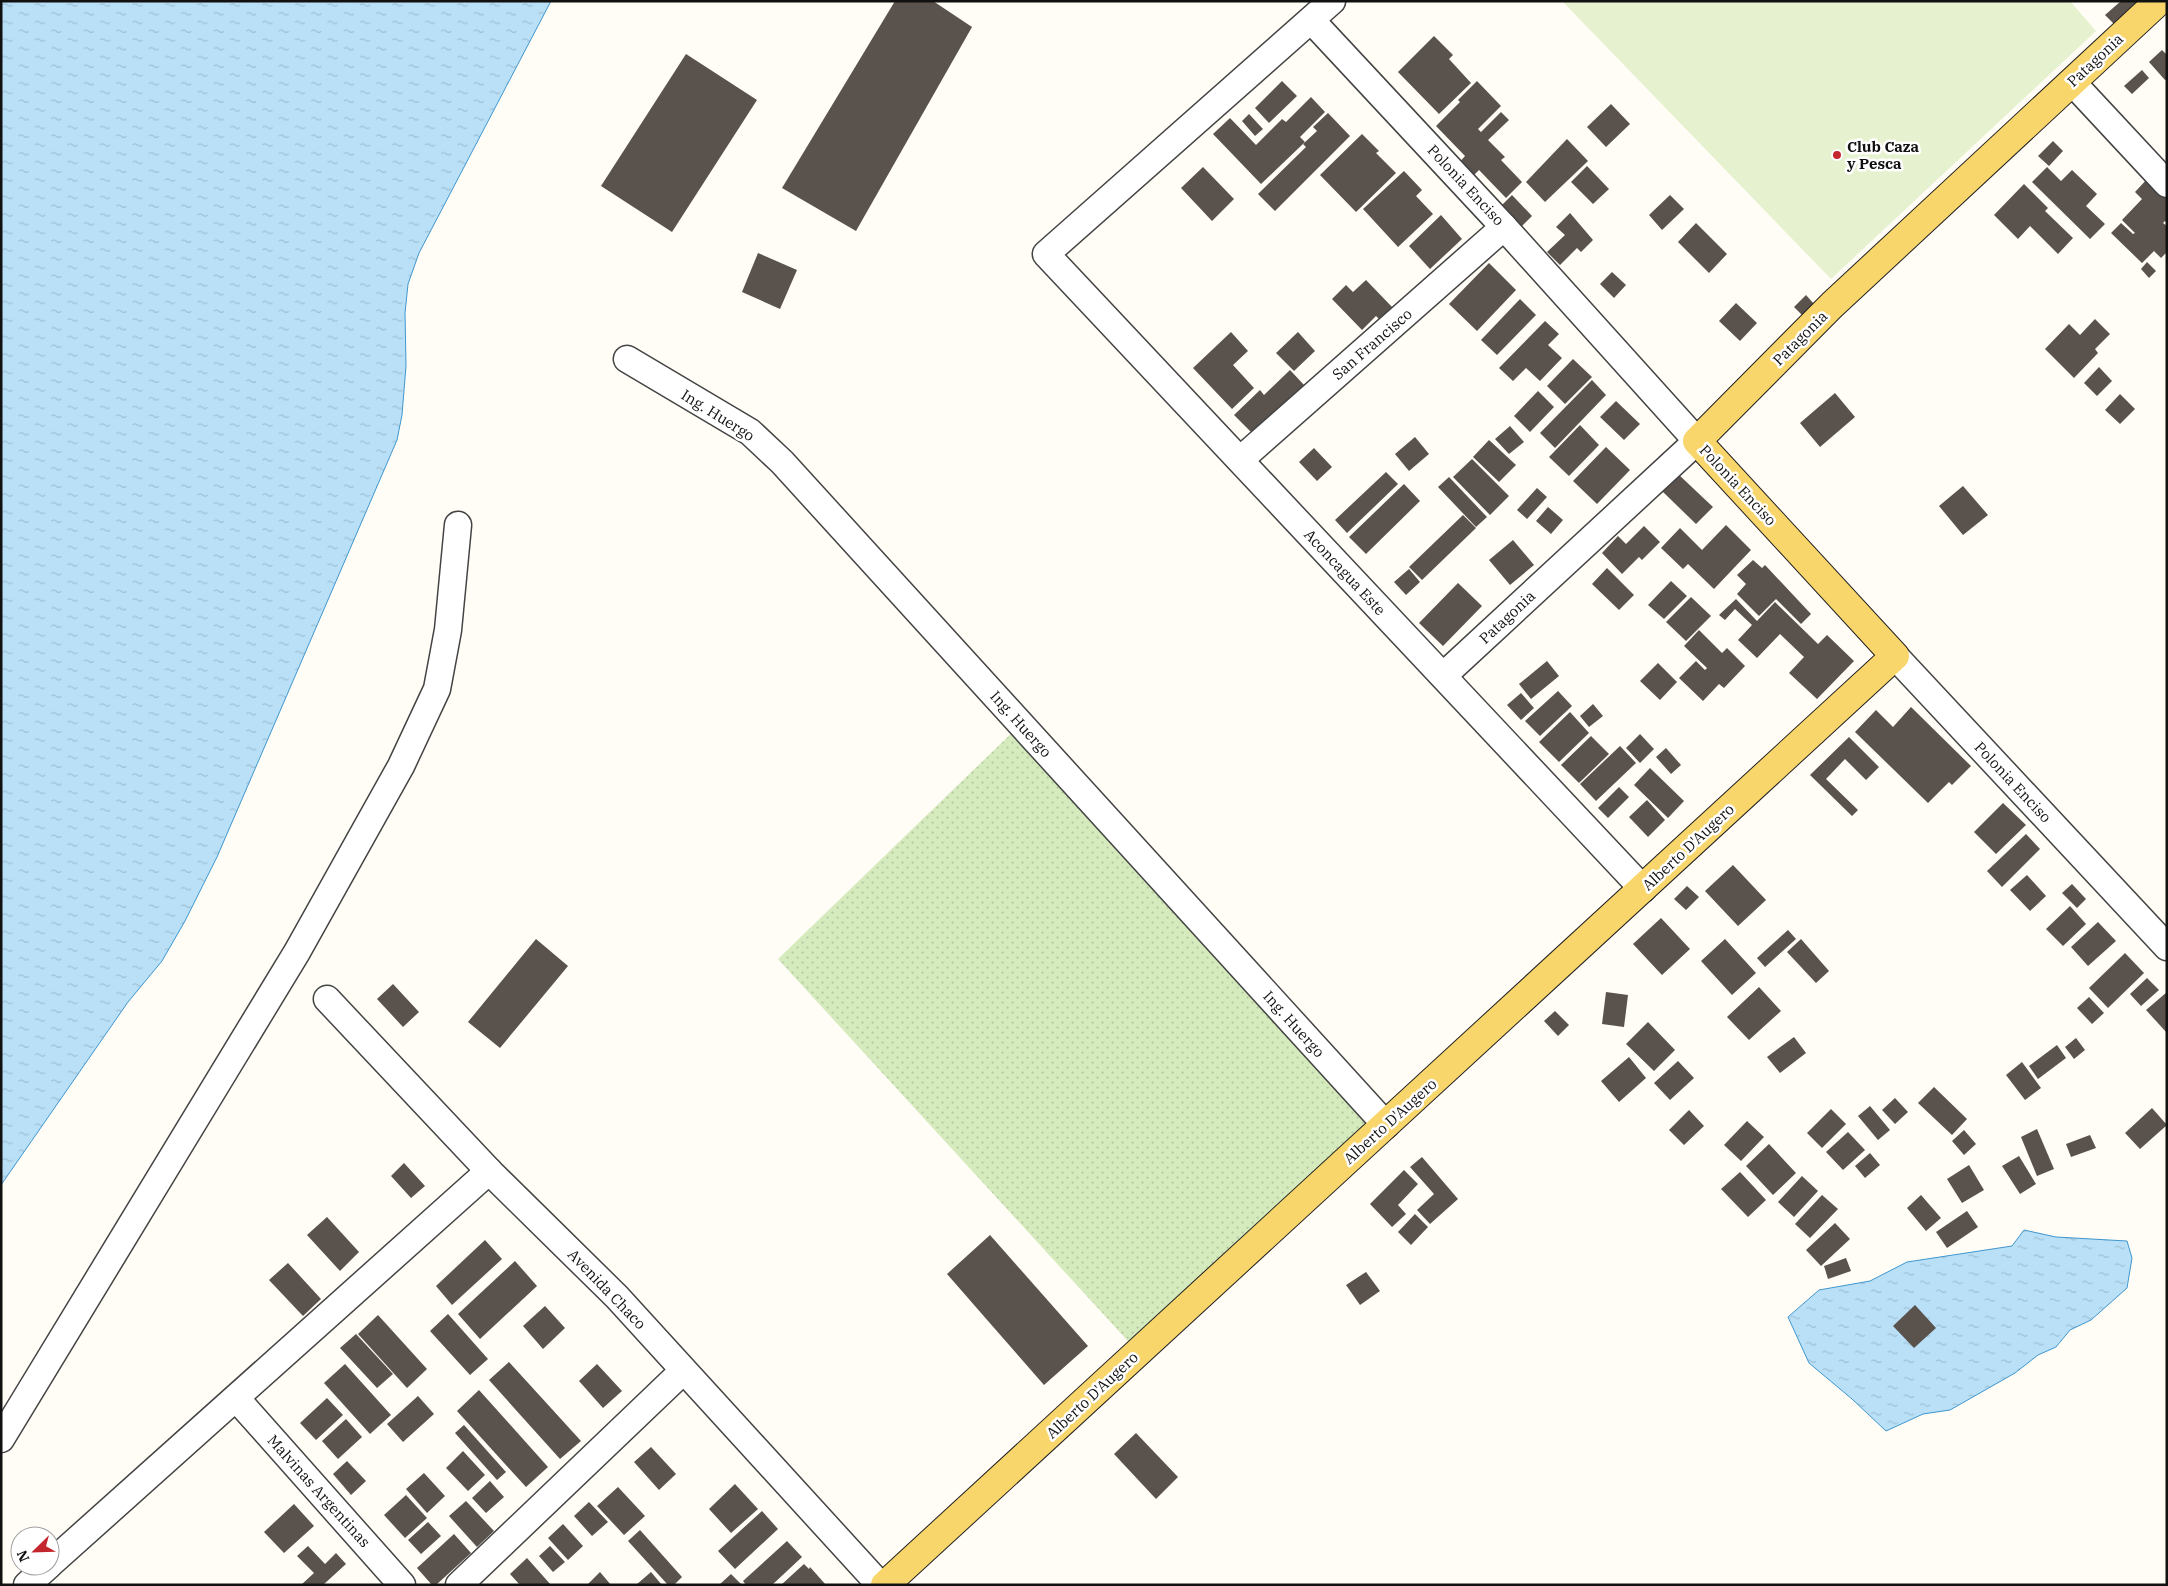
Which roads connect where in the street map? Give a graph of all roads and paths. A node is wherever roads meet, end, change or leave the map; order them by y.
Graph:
1 (1332, 1) edge
2 (2159, 1) edge
3 (1312, 21) junction
4 (2072, 82) junction
5 (2167, 184) edge
6 (1504, 227) junction
7 (628, 360) dead end
8 (1697, 441) junction
9 (1240, 460) junction
10 (458, 525) dead end
11 (1895, 656) junction
12 (1443, 676) junction
13 (1643, 889) junction
14 (2167, 947) edge
15 (327, 999) dead end
16 (1386, 1125) junction
17 (489, 1171) junction
18 (683, 1371) junction
19 (236, 1398) junction
20 (1, 1439) edge
21 (60, 1555) edge
22 (37, 1576) edge
23 (27, 1585) edge
24 (402, 1585) edge
25 (459, 1585) edge
26 (880, 1585) edge
27 (885, 1585) edge

1 - 3 street
2 - 4 main road, Patagonia
3 - 6 street, Polonia Enciso
3 - 9 street, Aconcagua Este
4 - 5 street
4 - 8 main road, Patagonia
6 - 8 street, Polonia Enciso
6 - 9 street, San Francisco
7 - 16 street, Ing. Huergo
8 - 11 main road, Polonia Enciso
8 - 12 street, Patagonia
9 - 12 street, Aconcagua Este
10 - 20 street
11 - 13 main road, Alberto D'Augero
11 - 14 street, Polonia Enciso
12 - 13 street, Aconcagua Este
13 - 16 main road, Alberto D'Augero
15 - 17 street, Avenida Chaco
16 - 27 main road, Alberto D'Augero
17 - 18 street, Avenida Chaco
17 - 19 street
18 - 25 street
18 - 26 street, Avenida Chaco
19 - 21 street
19 - 24 street, Malvinas Argentinas
22 - 23 street

